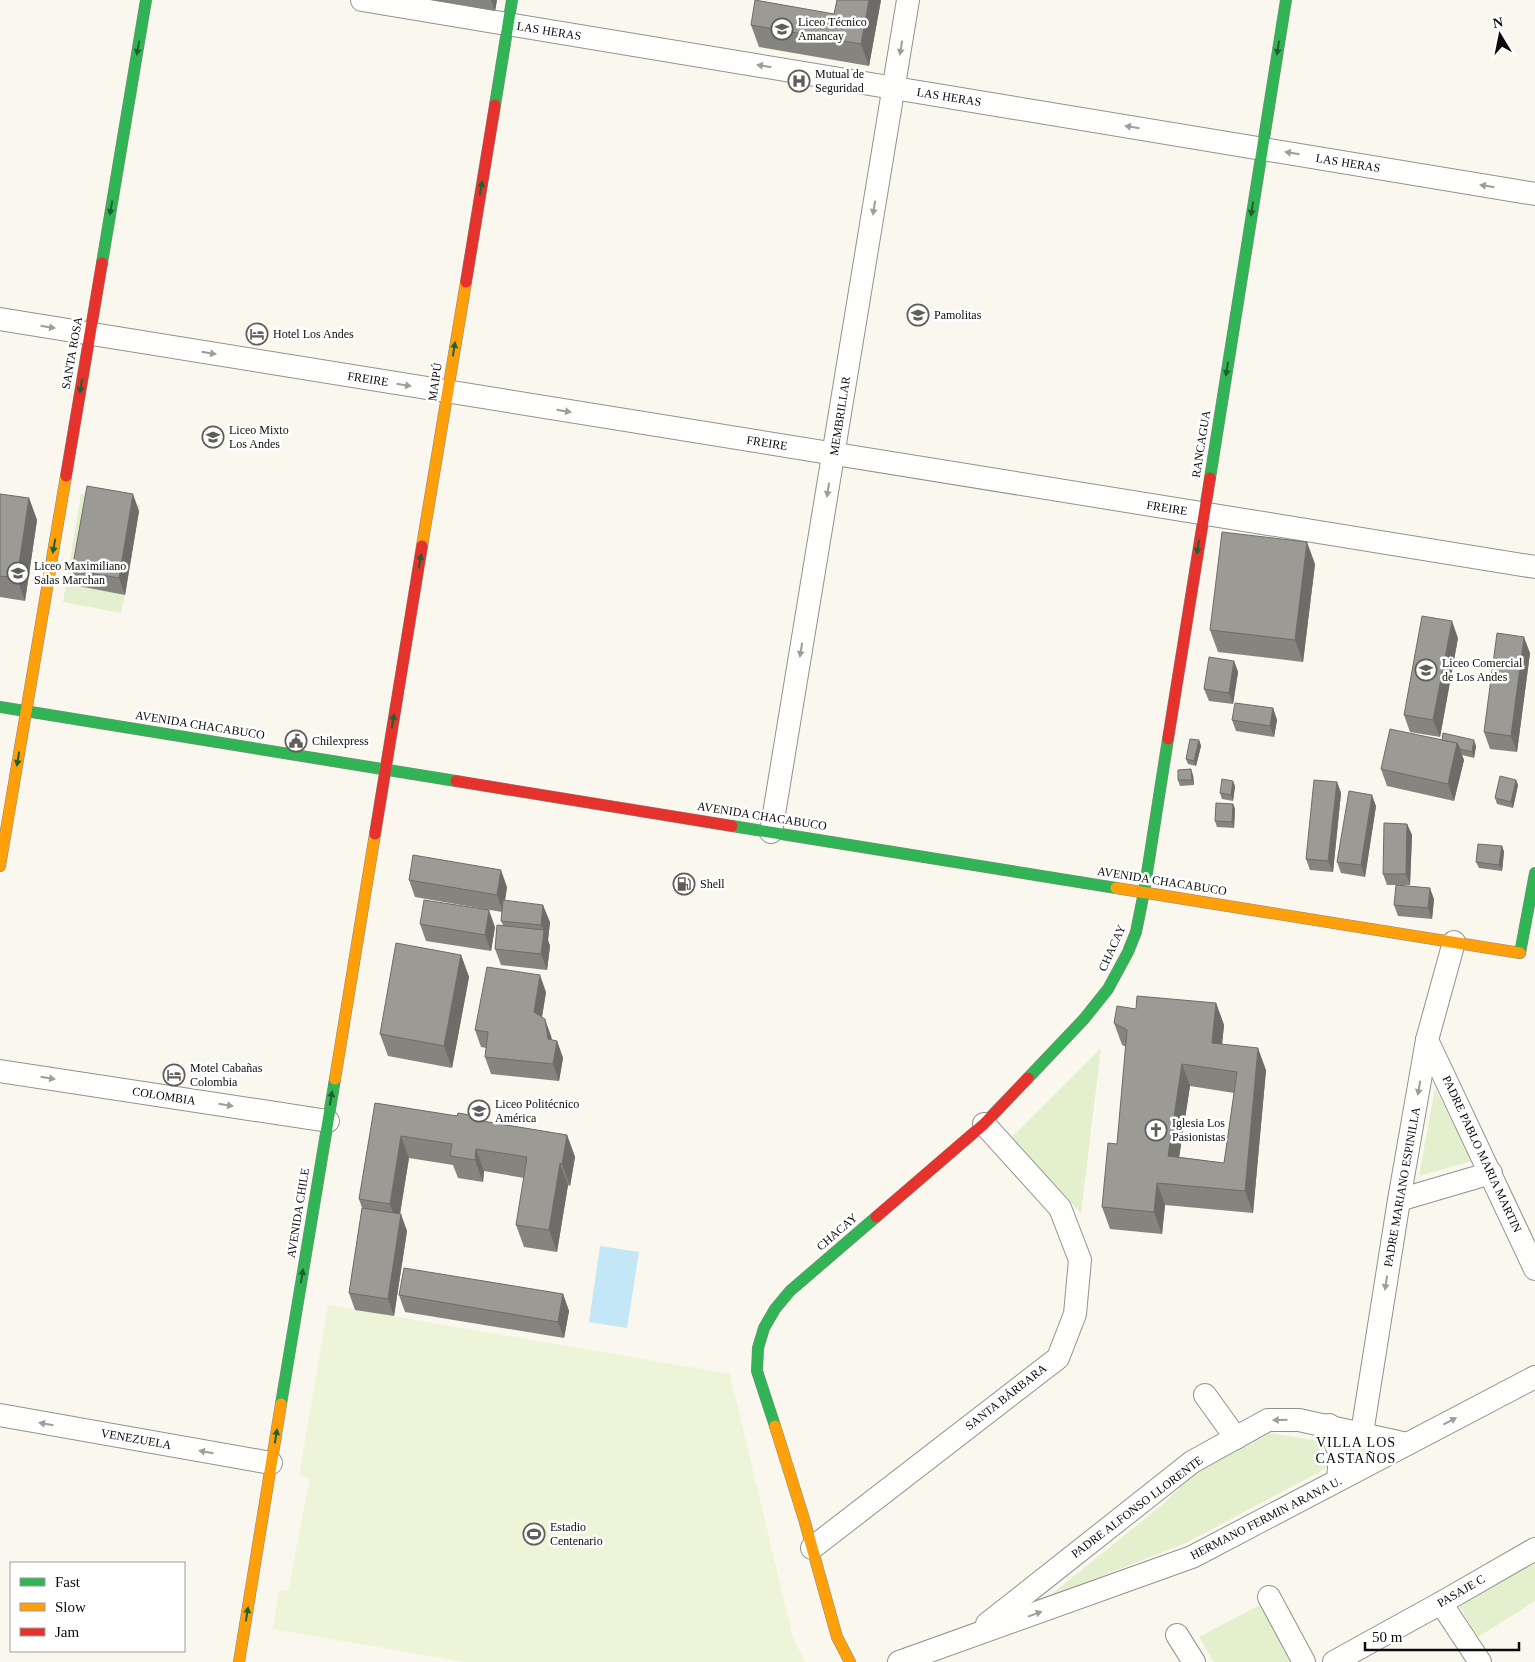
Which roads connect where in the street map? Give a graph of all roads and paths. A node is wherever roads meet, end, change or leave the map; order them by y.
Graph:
1 (146, 0) edge
2 (362, 0) edge
3 (512, 0) edge
4 (908, 0) edge
5 (1286, 0) edge
6 (508, 24) junction
7 (894, 88) junction
8 (1262, 148) junction
9 (1535, 194) edge
10 (0, 320) edge
11 (90, 334) junction
12 (447, 392) junction
13 (834, 454) junction
14 (1204, 514) junction
15 (1535, 567) edge
16 (0, 707) edge
17 (26, 711) junction
18 (385, 769) junction
19 (771, 832) junction
20 (0, 866) edge
21 (1535, 873) edge
22 (1144, 892) junction
23 (1454, 942) junction
24 (1427, 1040) junction
25 (0, 1071) edge
26 (328, 1120) junction
27 (984, 1124) junction
28 (1491, 1174) junction
29 (1400, 1200) junction
30 (1535, 1269) edge
31 (1535, 1376) edge
32 (1205, 1395) dead end
33 (0, 1415) edge
34 (1329, 1425) junction
35 (1362, 1433) junction
36 (1236, 1438) junction
37 (1407, 1444) junction
38 (271, 1463) junction
39 (1338, 1480) junction
40 (812, 1548) junction
41 (1535, 1549) edge
42 (1269, 1597) dead end
43 (1441, 1603) junction
44 (1177, 1635) dead end
45 (972, 1636) junction
46 (239, 1662) edge
47 (850, 1662) edge
48 (899, 1662) edge
49 (1194, 1662) edge
50 (1304, 1662) edge
51 (1334, 1662) edge
52 (1480, 1662) edge

1 -> 11 main road, SANTA ROSA
2 - 6 street, LAS HERAS
3 - 6 main road, MAIPÚ
4 -> 7 street, MEMBRILLAR
5 -> 8 main road, RANCAGUA
7 -> 6 street, LAS HERAS
12 -> 6 main road, MAIPÚ
8 -> 7 street, LAS HERAS
7 -> 13 street, MEMBRILLAR
9 -> 8 street, LAS HERAS
8 -> 14 main road, RANCAGUA
10 -> 11 street, FREIRE
11 -> 12 street, FREIRE
11 -> 17 main road, SANTA ROSA
12 -> 13 street, FREIRE
18 -> 12 main road, MAIPÚ
13 - 14 street, FREIRE
13 -> 19 street, MEMBRILLAR
14 - 15 street, FREIRE
14 -> 22 main road, RANCAGUA
16 - 17 main road, AVENIDA CHACABUCO
17 - 18 main road, AVENIDA CHACABUCO
17 -> 20 main road, SANTA ROSA
18 - 19 main road, AVENIDA CHACABUCO
26 -> 18 main road, AVENIDA CHILE
19 - 22 main road, AVENIDA CHACABUCO
21 - 23 main road, AVENIDA CHACABUCO
22 - 23 main road, AVENIDA CHACABUCO
22 - 27 main road, CHACAY
23 - 24 street, PADRE MARIANO ESPINILLA
24 - 28 street, PADRE PABLO MARIA MARTIN
24 -> 29 street, PADRE MARIANO ESPINILLA
25 -> 26 street, COLOMBIA
38 -> 26 main road, AVENIDA CHILE
27 - 40 main road, CHACAY
27 - 40 street, SANTA BÁRBARA
28 - 29 street
28 - 30 street, PADRE PABLO MARIA MARTIN
29 -> 35 street, PADRE MARIANO ESPINILLA
37 -> 31 street, HERMANO FERMIN ARANA U.
32 - 36 street
38 -> 33 street, VENEZUELA
34 - 35 street, PADRE ALFONSO LLORENTE
34 -> 36 street, PADRE ALFONSO LLORENTE
34 - 39 street
35 - 37 street, PADRE ALFONSO LLORENTE
36 - 45 street, PADRE ALFONSO LLORENTE
37 - 39 street, HERMANO FERMIN ARANA U.
46 -> 38 main road, AVENIDA CHILE
45 -> 39 street, HERMANO FERMIN ARANA U.
40 - 47 main road, CHACAY
41 - 43 street, PASAJE C
42 - 50 street
43 - 51 street, PASAJE C
43 - 52 street
44 - 49 street
45 - 48 street, HERMANO FERMIN ARANA U.

